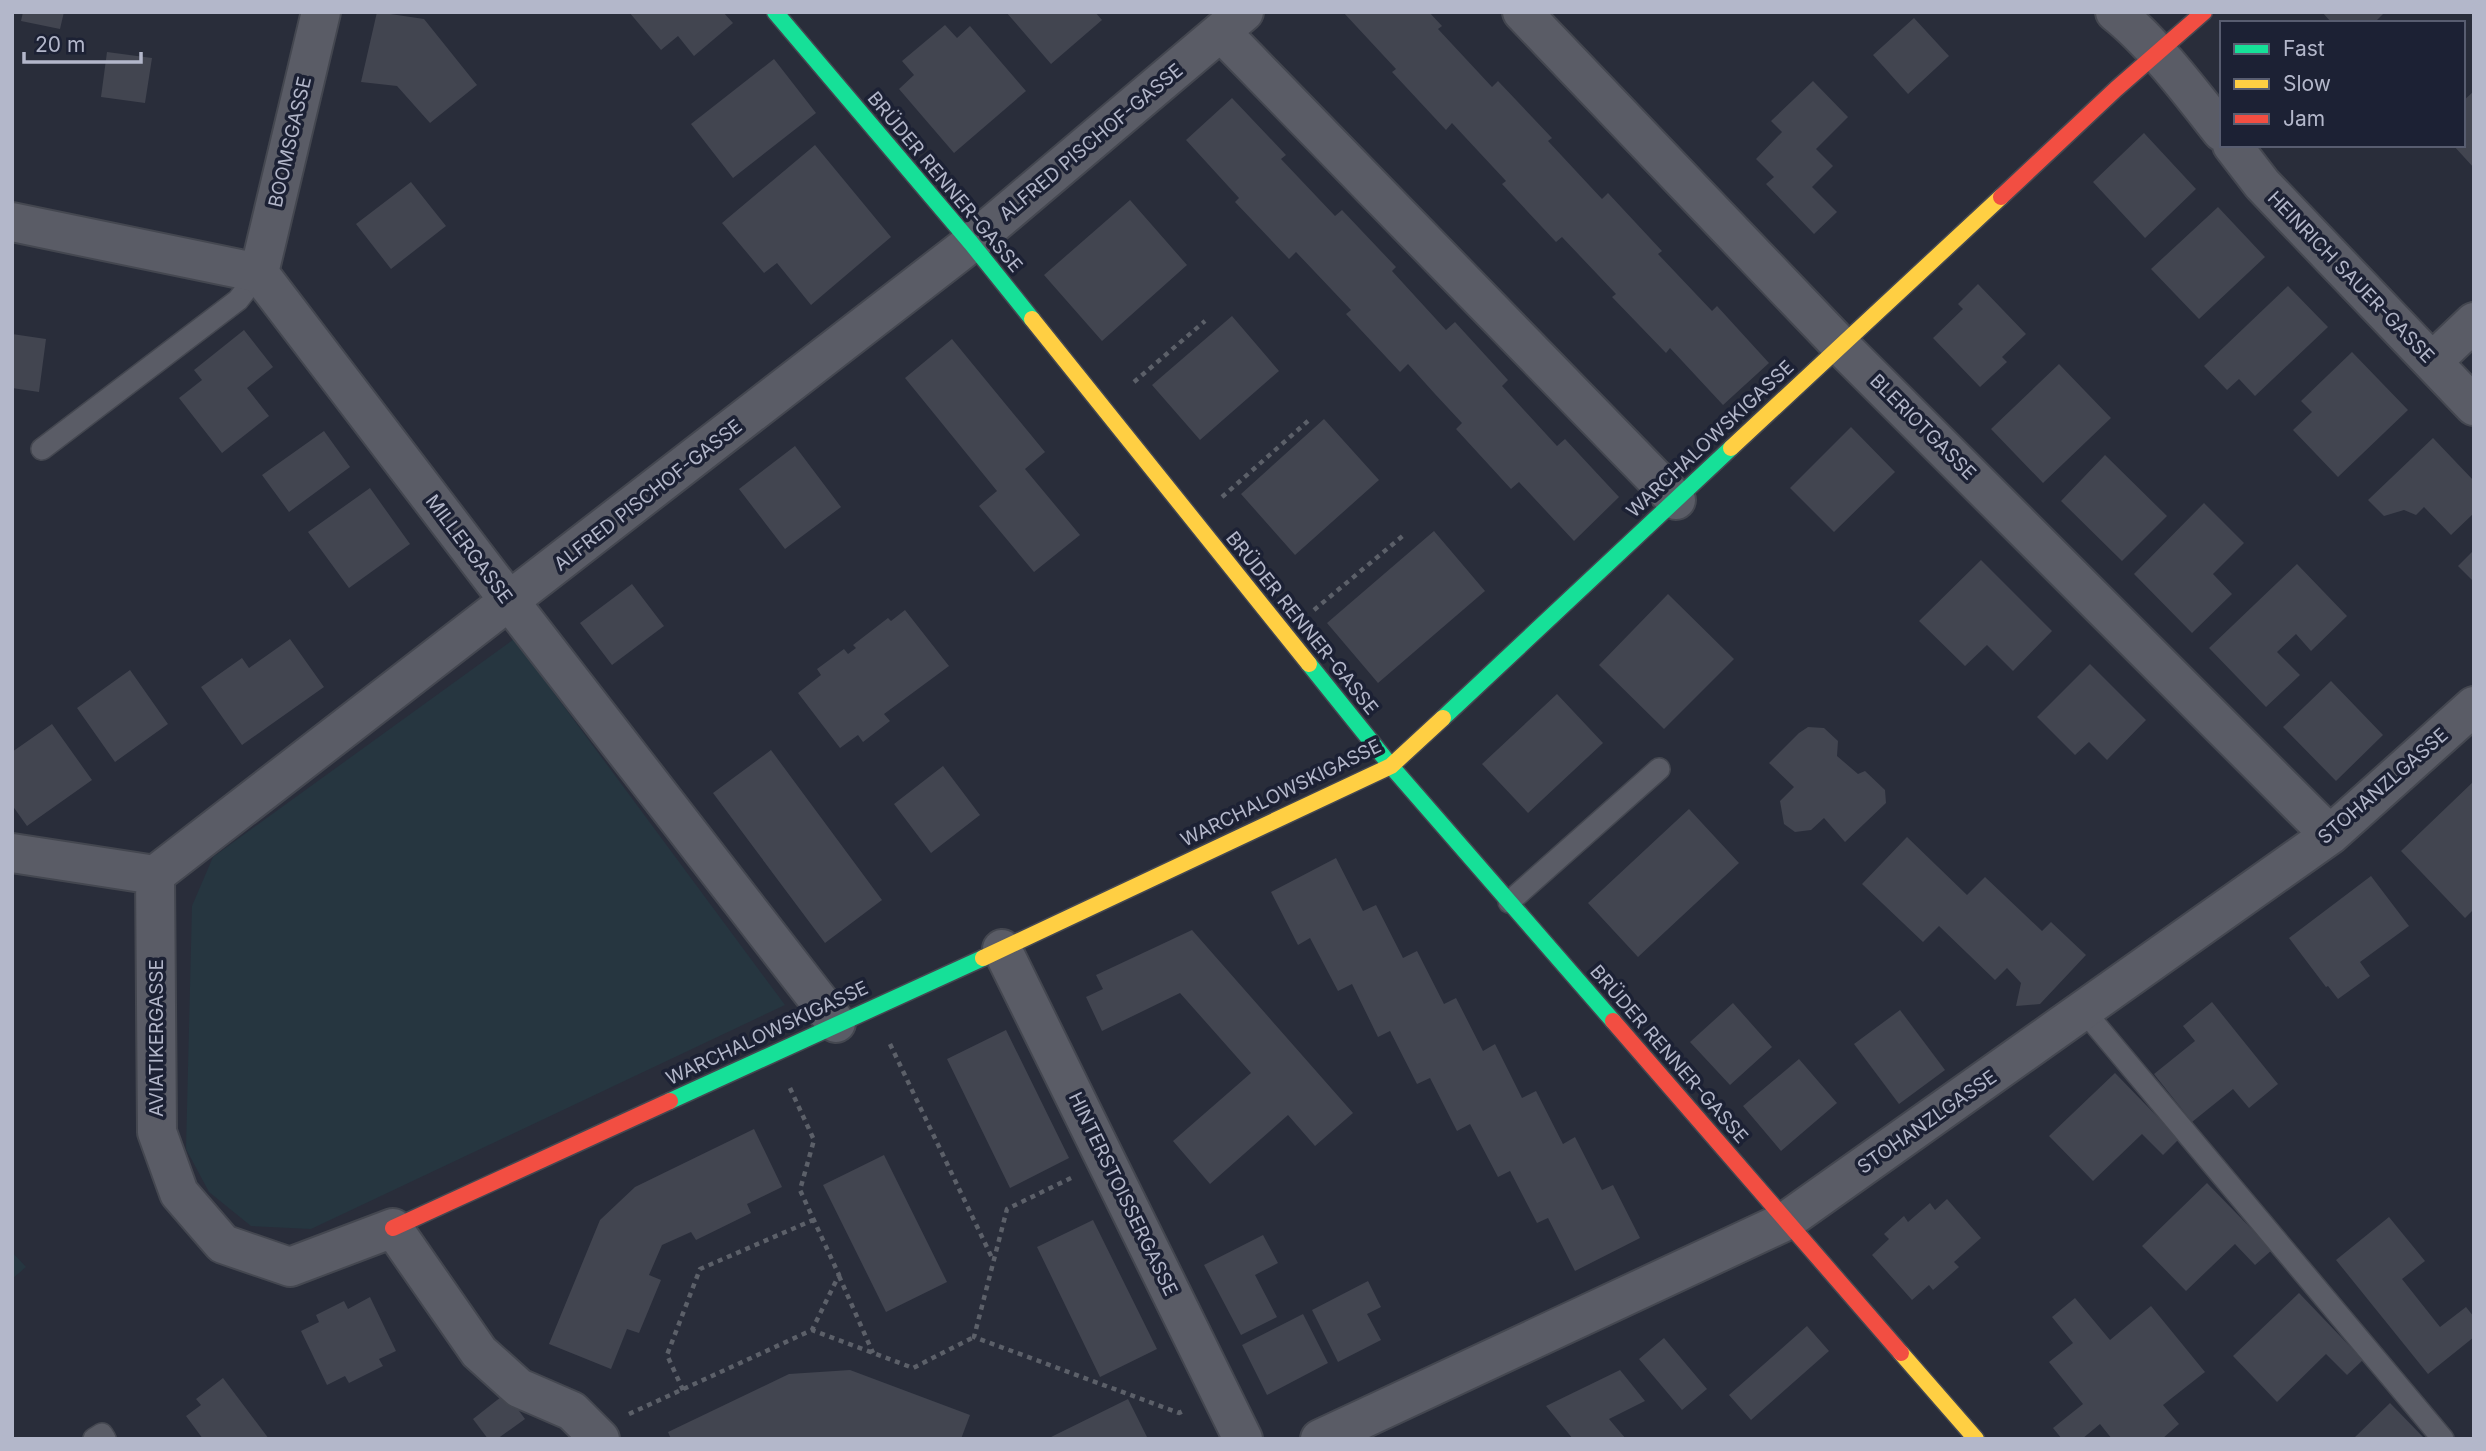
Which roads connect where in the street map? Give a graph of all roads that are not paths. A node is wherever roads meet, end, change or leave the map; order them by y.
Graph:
1 (321, 12) edge
2 (775, 12) edge
3 (1522, 12) edge
4 (2115, 12) edge
5 (2204, 12) edge
6 (1233, 22) edge
7 (2156, 54) junction
8 (2220, 129) edge
9 (2234, 147) edge
10 (12, 222) edge
11 (971, 243) junction
12 (259, 273) junction
13 (2474, 322) edge
14 (1840, 345) junction
15 (2432, 362) junction
16 (2474, 406) edge
17 (43, 449) dead end
18 (1676, 500) junction
19 (510, 602) junction
20 (2474, 706) edge
21 (1391, 766) junction
22 (1659, 769) dead end
23 (2330, 835) junction
24 (12, 853) edge
25 (155, 875) junction
26 (1509, 902) junction
27 (1002, 949) junction
28 (2084, 1012) junction
29 (836, 1023) junction
30 (1787, 1220) junction
31 (393, 1228) junction
32 (1385, 1425) edge
33 (596, 1435) edge
34 (94, 1439) edge
35 (105, 1439) edge
36 (1244, 1439) edge
37 (1320, 1439) edge
38 (1976, 1439) edge
39 (2444, 1439) edge

1 - 12 street, BOOMSGASSE
2 - 11 street, BRÜDER RENNER-GASSE
3 - 14 street, BLERIOTGASSE
4 - 7 street
5 - 7 street, WARCHALOWSKIGASSE
6 - 11 street, ALFRED PISCHOF-GASSE
6 - 18 street
7 - 8 street
7 - 14 street, WARCHALOWSKIGASSE
9 - 15 street, HEINRICH SAUER-GASSE
10 - 12 street
11 - 19 street, ALFRED PISCHOF-GASSE
11 - 21 street, BRÜDER RENNER-GASSE
12 - 17 lane
12 - 19 street, MILLERGASSE
13 - 15 street
14 - 18 street, WARCHALOWSKIGASSE
14 - 23 street, BLERIOTGASSE
15 - 16 street, HEINRICH SAUER-GASSE
18 - 21 street, WARCHALOWSKIGASSE
19 - 25 street, ALFRED PISCHOF-GASSE
19 - 29 street, MILLERGASSE
20 - 23 street, STOHANZLGASSE
21 - 26 street, BRÜDER RENNER-GASSE
21 - 27 street, WARCHALOWSKIGASSE
22 - 26 lane
23 - 28 street, STOHANZLGASSE
24 - 25 street
25 - 31 street, AVIATIKERGASSE
26 - 30 street, BRÜDER RENNER-GASSE
27 - 29 street, WARCHALOWSKIGASSE
27 - 36 street, HINTERSTOISSERGASSE
28 - 30 street, STOHANZLGASSE
28 - 39 lane
29 - 31 street, WARCHALOWSKIGASSE
30 - 32 street, STOHANZLGASSE
30 - 38 street, BRÜDER RENNER-GASSE
31 - 33 street
32 - 37 street, STOHANZLGASSE
34 - 35 lane

